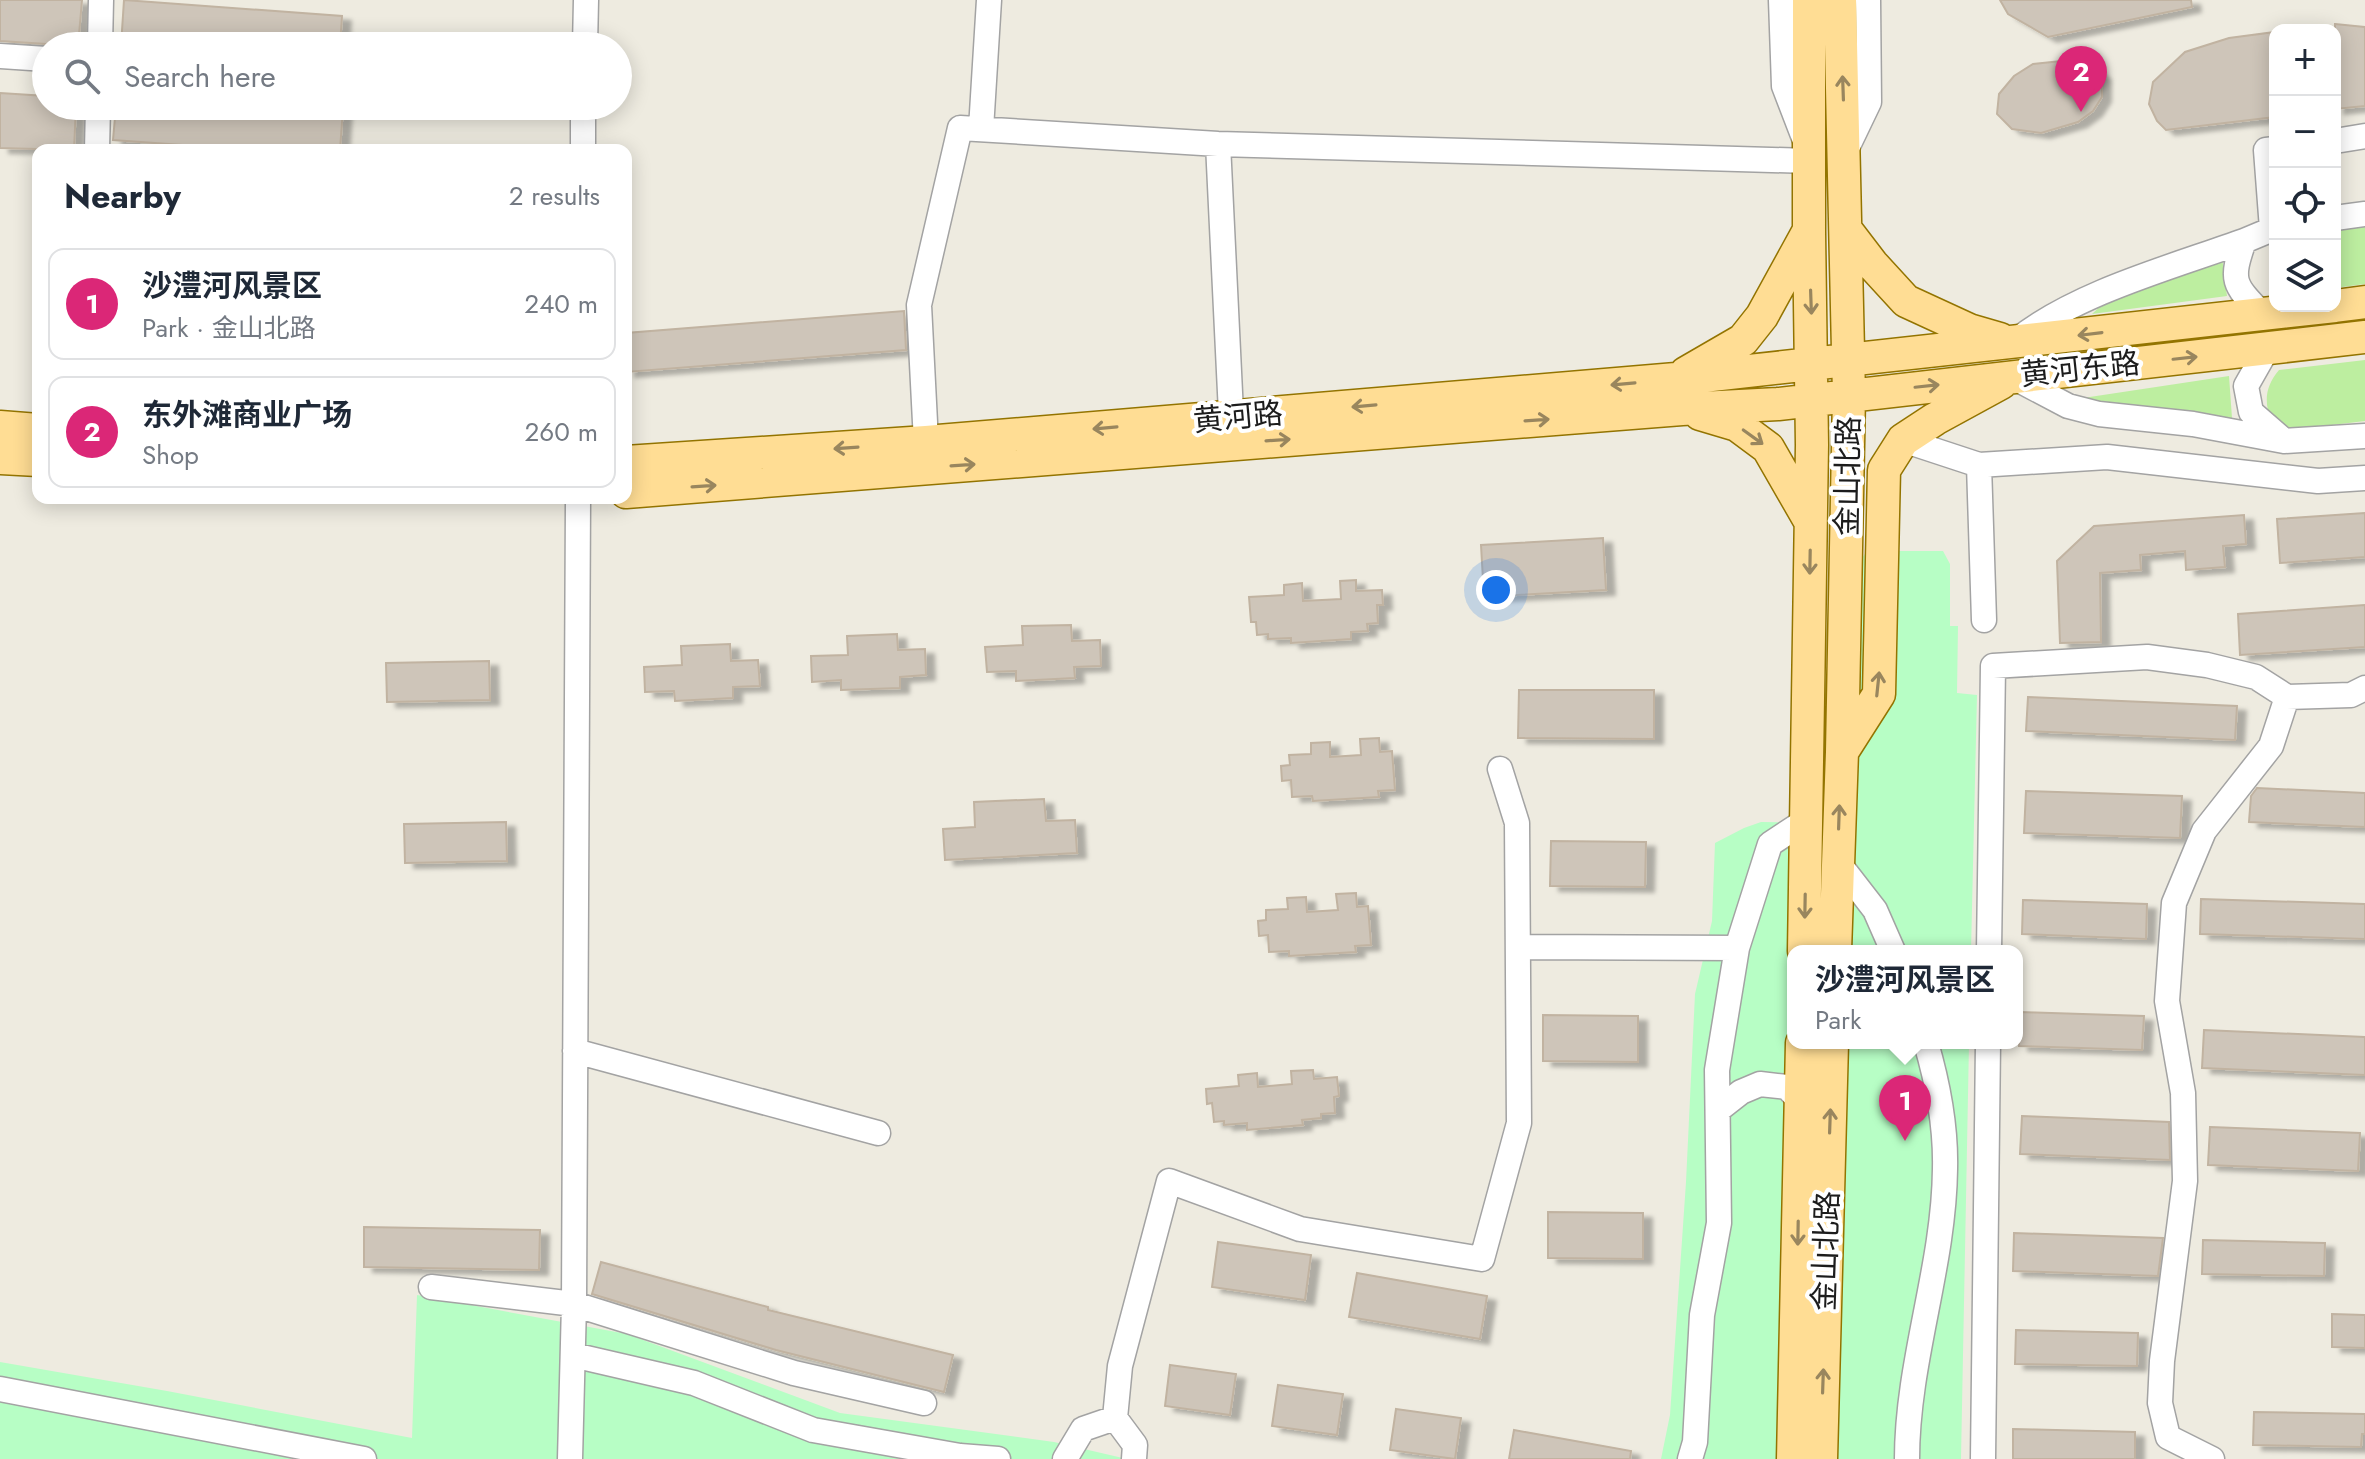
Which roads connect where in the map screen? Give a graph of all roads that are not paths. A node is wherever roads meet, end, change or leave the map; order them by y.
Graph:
1 (101, 0) edge
2 (586, 0) edge
3 (989, 0) edge
4 (1781, 0) edge
5 (1809, 0) edge
6 (1840, 0) edge
7 (1868, 0) edge
8 (100, 32) edge
9 (585, 32) edge
10 (0, 56) edge
11 (32, 58) edge
12 (98, 120) edge
13 (583, 120) edge
14 (981, 129) junction
15 (2365, 136) edge
16 (2341, 140) edge
17 (97, 144) edge
18 (583, 144) edge
19 (1218, 144) junction
20 (2269, 150) edge
21 (1845, 153) junction
22 (1809, 155) junction
23 (2269, 179) edge
24 (2365, 214) edge
25 (2341, 217) edge
26 (1846, 230) junction
27 (2269, 230) edge
28 (1809, 232) junction
29 (2244, 241) junction
30 (2365, 302) edge
31 (2341, 305) edge
32 (2280, 312) edge
33 (2262, 314) junction
34 (2365, 337) edge
35 (2014, 343) junction
36 (2267, 349) junction
37 (1849, 362) junction
38 (1812, 364) junction
39 (2013, 377) junction
40 (1679, 394) junction
41 (1849, 395) junction
42 (1812, 400) junction
43 (0, 427) edge
44 (32, 430) edge
45 (1232, 431) junction
46 (2365, 436) edge
47 (1903, 440) junction
48 (2284, 441) junction
49 (926, 442) junction
50 (0, 458) edge
51 (32, 460) edge
52 (632, 462) edge
53 (1979, 465) junction
54 (2365, 478) edge
55 (632, 491) edge
56 (578, 504) edge
57 (1811, 523) junction
58 (1984, 620) dead end
59 (2365, 688) edge
60 (2287, 697) junction
61 (1842, 752) junction
62 (1500, 769) dead end
63 (1808, 819) junction
64 (1837, 861) junction
65 (1804, 945) edge
66 (1835, 945) edge
67 (1890, 945) edge
68 (1989, 945) edge
69 (1519, 947) junction
70 (1737, 948) junction
71 (1802, 1049) edge
72 (1832, 1049) edge
73 (1927, 1049) edge
74 (1988, 1049) edge
75 (575, 1051) junction
76 (1800, 1101) junction
77 (1718, 1110) junction
78 (878, 1133) dead end
79 (431, 1287) dead end
80 (574, 1304) junction
81 (573, 1355) junction
82 (0, 1389) edge
83 (924, 1403) dead end
84 (1115, 1418) junction
85 (364, 1459) edge
86 (570, 1459) edge
87 (998, 1459) edge
88 (1065, 1459) edge
89 (1134, 1459) edge
90 (1690, 1459) edge
91 (1793, 1459) edge
92 (1821, 1459) edge
93 (1907, 1459) edge
94 (1983, 1459) edge
95 (2212, 1459) edge

1 - 8 street
2 - 9 street
3 - 14 street
4 - 22 street
5 - 22 main road, 金山北路
21 -> 6 main road, 金山北路
7 - 21 street
10 - 11 street
12 - 17 street
13 - 18 street
14 - 19 street
14 - 49 street
15 - 16 street
19 - 22 street
19 - 45 street
20 - 23 street
21 - 26 main road, 金山北路
22 - 28 main road, 金山北路
24 - 25 street
26 - 35 main road
26 - 37 main road, 金山北路
27 - 29 street
28 -> 38 main road, 金山北路
28 - 40 main road
29 - 33 street
29 - 35 street
30 - 31 main road, 黄河东路
32 - 33 main road, 黄河东路
33 -> 35 main road, 黄河东路
34 - 36 main road, 黄河东路
35 - 37 main road, 黄河东路
39 -> 36 main road, 黄河东路
36 - 48 street
37 - 38 main road, 黄河路
37 - 41 main road, 金山北路
38 - 40 main road, 黄河路
38 - 42 main road, 金山北路
41 -> 39 main road, 黄河东路
39 - 47 main road
39 - 48 street
40 - 42 main road, 黄河路
40 - 45 main road, 黄河路
40 -> 57 main road
41 - 42 main road, 黄河路
41 - 61 main road, 金山北路
42 - 57 main road, 金山北路
43 - 44 main road
45 -> 49 main road, 黄河路
55 -> 45 main road, 黄河路
46 - 48 street
47 - 53 street
61 -> 47 main road
49 -> 52 main road, 黄河路
50 - 51 main road
53 - 54 street
53 - 58 street
56 - 75 street
57 -> 63 main road, 金山北路
59 - 60 street
60 - 68 street
60 - 95 street
64 -> 61 main road, 金山北路
62 - 69 street
63 -> 65 main road, 金山北路
63 - 70 street
64 - 66 main road, 金山北路
64 - 67 street
69 - 70 street
69 - 84 street
70 - 77 street
71 - 76 main road, 金山北路
92 -> 72 main road, 金山北路
73 - 93 street
74 - 94 street
75 - 78 street
75 - 80 street
76 - 77 street
76 -> 91 main road, 金山北路
77 - 90 street
79 - 80 street
80 - 81 street
80 - 83 street
81 - 86 street
81 - 87 street
82 - 85 street
84 - 88 street
84 - 89 street

